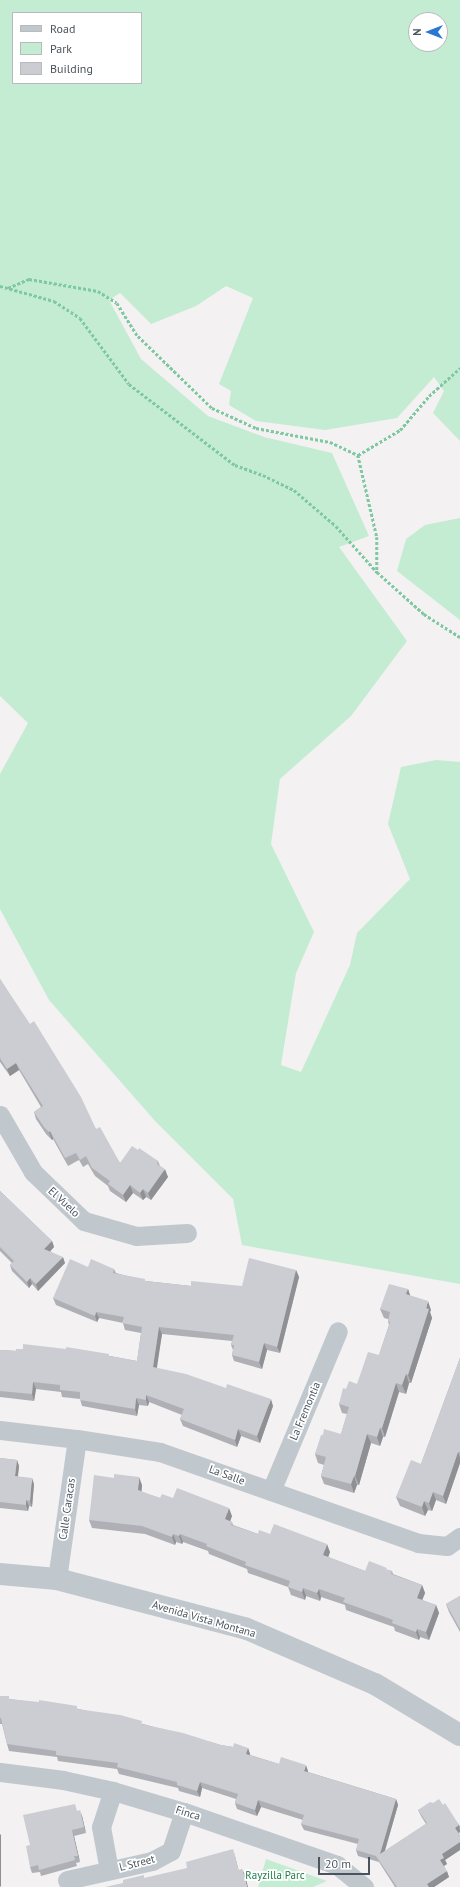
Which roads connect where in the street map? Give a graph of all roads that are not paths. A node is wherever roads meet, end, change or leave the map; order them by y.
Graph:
1 (0, 1115) edge
2 (187, 1233) dead end
3 (338, 1331) dead end
4 (0, 1430) edge
5 (77, 1439) junction
6 (271, 1491) junction
7 (454, 1541) edge
8 (0, 1574) edge
9 (57, 1579) junction
10 (460, 1735) edge
11 (0, 1772) edge
12 (112, 1791) junction
13 (184, 1812) junction
14 (109, 1870) junction
15 (68, 1880) dead end
16 (364, 1887) edge

1 - 2 street, El Vuelo
3 - 6 street, La Fremontia
4 - 5 street, La Salle
5 - 6 street, La Salle
5 - 9 street, Calle Caracas
6 - 7 street, La Salle
8 - 9 street, Avenida Vista Montana
9 - 10 street, Avenida Vista Montana
11 - 12 street, Finca
12 - 13 street, Finca
12 - 14 street, L Street
13 - 14 street, L Street
13 - 16 street, Finca
14 - 15 street, L Street

